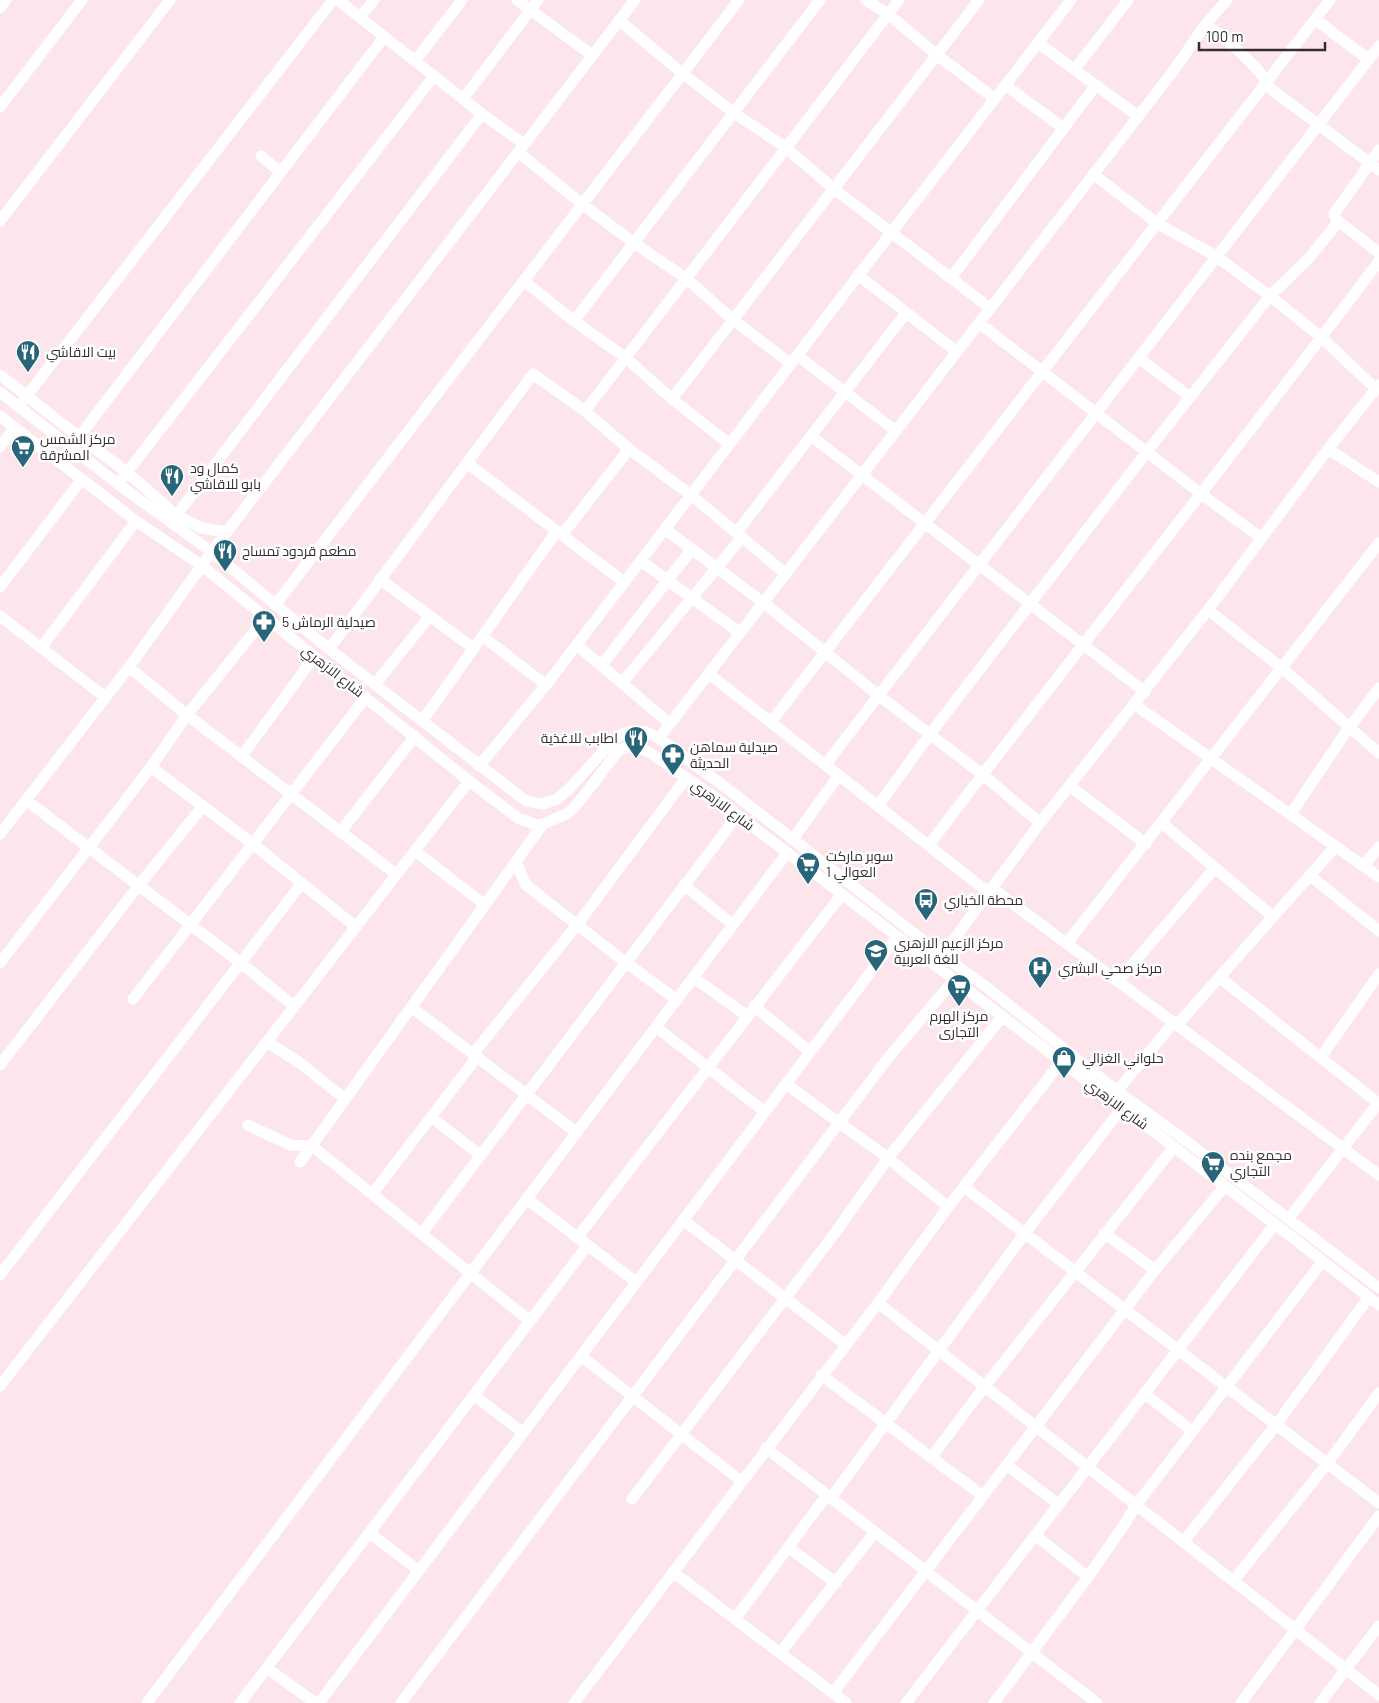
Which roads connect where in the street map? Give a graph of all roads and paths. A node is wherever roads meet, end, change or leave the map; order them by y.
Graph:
1 (6, 0) edge
2 (82, 0) edge
3 (170, 0) edge
4 (333, 0) edge
5 (338, 0) edge
6 (374, 0) edge
7 (462, 0) edge
8 (517, 0) edge
9 (538, 0) edge
10 (635, 0) edge
11 (739, 0) edge
12 (820, 0) edge
13 (866, 0) edge
14 (899, 0) edge
15 (979, 0) edge
16 (1071, 0) edge
17 (1128, 0) edge
18 (1227, 0) edge
19 (1330, 0) edge
20 (0, 8) edge
21 (530, 10) junction
22 (888, 14) junction
23 (360, 17) junction
24 (1315, 19) junction
25 (619, 20) junction
26 (1206, 24) junction
27 (384, 37) junction
28 (1038, 43) junction
29 (1379, 46) edge
30 (937, 55) junction
31 (592, 56) junction
32 (1369, 60) junction
33 (415, 61) junction
34 (1075, 69) junction
35 (682, 73) junction
36 (434, 76) junction
37 (1267, 81) junction
38 (1006, 85) junction
39 (1096, 85) junction
40 (463, 99) junction
41 (995, 99) junction
42 (0, 107) edge
43 (734, 112) junction
44 (482, 114) junction
45 (1138, 116) junction
46 (1319, 124) junction
47 (1062, 128) junction
48 (786, 147) junction
49 (521, 148) junction
50 (1379, 150) edge
51 (261, 156) dead end
52 (1374, 166) edge
53 (280, 172) junction
54 (1093, 174) junction
55 (834, 188) junction
56 (582, 204) junction
57 (0, 221) edge
58 (1339, 221) junction
59 (1158, 224) junction
60 (892, 233) junction
61 (634, 243) junction
62 (1379, 253) edge
63 (1216, 256) junction
64 (1379, 261) edge
65 (1369, 274) junction
66 (858, 275) junction
67 (951, 278) junction
68 (687, 279) junction
69 (524, 281) junction
70 (1379, 282) edge
71 (1270, 296) junction
72 (990, 308) junction
73 (906, 313) junction
74 (732, 320) junction
75 (574, 321) junction
76 (979, 323) junction
77 (1322, 338) junction
78 (957, 352) junction
79 (626, 358) junction
80 (1138, 358) junction
81 (794, 360) junction
82 (1043, 372) junction
83 (0, 375) edge
84 (1378, 387) edge
85 (0, 392) edge
86 (845, 392) junction
87 (27, 395) junction
88 (1190, 397) junction
89 (672, 399) junction
90 (19, 406) junction
91 (585, 410) junction
92 (1096, 413) junction
93 (0, 416) edge
94 (15, 427) junction
95 (896, 431) junction
96 (78, 436) junction
97 (811, 436) junction
98 (729, 444) junction
99 (72, 446) junction
100 (0, 447) edge
101 (630, 449) junction
102 (1328, 449) junction
103 (1146, 452) junction
104 (467, 462) junction
105 (128, 472) junction
106 (862, 474) junction
107 (82, 479) junction
108 (1379, 482) edge
109 (118, 484) junction
110 (1200, 494) junction
111 (691, 495) junction
112 (174, 519) junction
113 (136, 522) junction
114 (926, 524) junction
115 (665, 530) junction
116 (227, 532) junction
117 (560, 533) junction
118 (739, 535) junction
119 (1261, 538) junction
120 (1379, 543) edge
121 (692, 549) junction
122 (212, 552) junction
123 (641, 561) junction
124 (201, 565) junction
125 (979, 565) junction
126 (716, 568) junction
127 (786, 574) junction
128 (380, 579) junction
129 (669, 581) junction
130 (624, 582) junction
131 (0, 587) edge
132 (692, 598) junction
133 (764, 603) junction
134 (1030, 603) junction
135 (276, 604) junction
136 (1208, 610) junction
137 (0, 616) edge
138 (430, 616) junction
139 (265, 618) junction
140 (740, 633) junction
141 (482, 636) junction
142 (1083, 644) junction
143 (577, 645) junction
144 (41, 648) junction
145 (473, 648) junction
146 (329, 649) junction
147 (825, 653) junction
148 (314, 657) junction
149 (601, 666) junction
150 (129, 667) junction
151 (1283, 669) junction
152 (708, 674) junction
153 (622, 683) junction
154 (375, 684) junction
155 (546, 685) junction
156 (1379, 688) edge
157 (1145, 692) junction
158 (878, 696) junction
159 (105, 697) junction
160 (366, 697) junction
161 (1135, 704) junction
162 (188, 715) junction
163 (422, 721) junction
164 (770, 722) junction
165 (670, 724) junction
166 (1350, 726) junction
167 (930, 734) junction
168 (415, 736) junction
169 (660, 738) junction
170 (1379, 753) edge
171 (242, 756) junction
172 (1212, 760) junction
173 (825, 765) junction
174 (479, 766) junction
175 (152, 767) junction
176 (982, 774) junction
177 (839, 775) junction
178 (686, 778) junction
179 (469, 781) junction
180 (1071, 787) junction
181 (291, 794) junction
182 (26, 800) junction
183 (203, 806) junction
184 (878, 806) junction
185 (1290, 815) junction
186 (737, 816) junction
187 (1040, 823) junction
188 (1162, 823) junction
189 (543, 824) junction
190 (341, 831) junction
191 (0, 834) edge
192 (793, 840) junction
193 (253, 844) junction
194 (1146, 844) junction
195 (929, 845) junction
196 (1336, 846) junction
197 (1379, 847) edge
198 (89, 848) junction
199 (415, 851) junction
200 (787, 853) junction
201 (516, 862) junction
202 (1364, 865) junction
203 (1215, 868) junction
204 (396, 874) junction
205 (1309, 874) junction
206 (1379, 877) edge
207 (302, 883) junction
208 (139, 885) junction
209 (684, 885) junction
210 (990, 890) junction
211 (842, 894) junction
212 (485, 905) junction
213 (1272, 916) junction
214 (190, 924) junction
215 (577, 925) junction
216 (733, 925) junction
217 (356, 926) junction
218 (1379, 931) edge
219 (897, 937) junction
220 (1067, 943) junction
221 (942, 956) junction
222 (0, 962) edge
223 (625, 962) junction
224 (241, 963) junction
225 (935, 966) junction
226 (1379, 974) edge
227 (694, 977) junction
228 (1219, 977) junction
229 (953, 981) junction
230 (1118, 981) junction
231 (133, 999) dead end
232 (677, 1000) junction
233 (294, 1006) junction
234 (411, 1007) junction
235 (751, 1011) junction
236 (1002, 1017) junction
237 (1176, 1024) junction
238 (656, 1027) junction
239 (267, 1042) junction
240 (810, 1052) junction
241 (475, 1055) junction
242 (1321, 1057) junction
243 (1061, 1062) junction
244 (0, 1065) edge
245 (708, 1067) junction
246 (786, 1084) junction
247 (1118, 1092) junction
248 (526, 1094) junction
249 (345, 1099) junction
250 (1379, 1103) edge
251 (1122, 1108) junction
252 (764, 1112) junction
253 (430, 1117) junction
254 (840, 1122) junction
255 (248, 1125) dead end
256 (577, 1133) junction
257 (312, 1146) junction
258 (1174, 1147) junction
259 (1344, 1148) junction
260 (480, 1155) junction
261 (888, 1158) junction
262 (300, 1162) dead end
263 (1379, 1175) edge
264 (1225, 1186) junction
265 (964, 1187) junction
266 (373, 1193) junction
267 (526, 1199) junction
268 (948, 1207) junction
269 (1288, 1218) junction
270 (683, 1220) junction
271 (1275, 1224) junction
272 (422, 1233) junction
273 (1025, 1233) junction
274 (1104, 1233) junction
275 (577, 1238) junction
276 (587, 1246) junction
277 (735, 1260) junction
278 (1322, 1262) junction
279 (1155, 1270) junction
280 (1075, 1272) junction
281 (470, 1273) junction
282 (0, 1275) edge
283 (636, 1282) junction
284 (1379, 1288) edge
285 (786, 1297) junction
286 (1369, 1297) junction
287 (878, 1303) junction
288 (1379, 1305) edge
289 (1125, 1310) junction
290 (530, 1322) junction
291 (845, 1344) junction
292 (939, 1350) junction
293 (1177, 1350) junction
294 (581, 1356) junction
295 (821, 1375) junction
296 (0, 1386) edge
297 (985, 1386) junction
298 (1226, 1386) junction
299 (1144, 1393) junction
300 (1379, 1394) edge
301 (474, 1395) junction
302 (633, 1396) junction
303 (886, 1423) junction
304 (1276, 1425) junction
305 (1036, 1426) junction
306 (1192, 1431) junction
307 (523, 1432) junction
308 (681, 1435) junction
309 (766, 1448) junction
310 (931, 1458) junction
311 (1327, 1464) junction
312 (1007, 1465) junction
313 (1088, 1466) junction
314 (741, 1481) junction
315 (983, 1496) junction
316 (829, 1497) junction
317 (632, 1500) dead end
318 (1379, 1503) edge
319 (1058, 1504) junction
320 (1137, 1504) junction
321 (1379, 1516) edge
322 (875, 1532) junction
323 (370, 1533) junction
324 (1035, 1535) junction
325 (1184, 1541) junction
326 (788, 1547) junction
327 (419, 1571) junction
328 (926, 1571) junction
329 (672, 1572) junction
330 (1088, 1577) junction
331 (1234, 1580) junction
332 (836, 1583) junction
333 (977, 1610) junction
334 (735, 1619) junction
335 (1379, 1626) edge
336 (1296, 1628) junction
337 (780, 1653) junction
338 (1031, 1653) junction
339 (267, 1668) junction
340 (1346, 1668) junction
341 (833, 1693) junction
342 (1379, 1695) edge
343 (1090, 1701) edge
344 (147, 1703) edge
345 (240, 1703) edge
346 (314, 1703) edge
347 (319, 1703) edge
348 (401, 1703) edge
349 (574, 1703) edge
350 (846, 1703) edge
351 (906, 1703) edge
352 (994, 1703) edge
353 (1241, 1703) edge
354 (1320, 1703) edge

1 - 20 street
2 - 42 street
3 - 57 street
4 - 87 street
5 - 23 street
6 - 23 street
7 - 33 street
8 - 21 street
9 - 21 street
10 - 25 street
11 - 35 street
12 - 43 street
13 - 22 street
14 - 22 street
15 - 30 street
16 - 28 street
17 - 34 street
18 - 26 street
19 - 24 street
21 - 31 street
21 - 40 street
22 - 30 street
22 - 48 street
23 - 27 street
24 - 32 street
24 - 37 street
25 - 31 street
25 - 35 street
26 - 37 street
26 - 45 street
27 - 33 street
27 - 53 street
28 - 34 street
28 - 38 street
29 - 32 street
30 - 41 street
30 - 55 street
31 - 49 street
32 - 46 street
33 - 36 street
34 - 39 street
35 - 43 street
35 - 56 street
36 - 40 street
36 - 105 street
37 - 46 street
37 - 59 street
38 - 41 street
38 - 47 street
39 - 45 street
39 - 47 street
40 - 44 street
41 - 60 street
43 - 48 street
43 - 61 street
44 - 49 street
44 - 112 street
45 - 54 street
46 - 52 street
46 - 63 street
47 - 67 street
48 - 55 street
48 - 68 street
49 - 56 street
49 - 116 street
50 - 52 street
51 - 53 street
52 - 58 street
53 - 96 street
54 - 59 street
54 - 72 street
55 - 60 street
55 - 74 street
56 - 61 street
56 - 69 street
58 - 62 street
58 - 71 street
59 - 63 street
59 - 82 street
60 - 66 street
60 - 67 street
61 - 68 street
61 - 75 street
63 - 71 street
63 - 80 street
64 - 65 street
65 - 70 street
65 - 77 street
66 - 73 street
66 - 81 street
67 - 72 street
68 - 74 street
68 - 79 street
69 - 75 street
69 - 135 street
71 - 77 street
71 - 88 street
72 - 76 street
73 - 78 street
73 - 86 street
74 - 81 street
74 - 89 street
75 - 79 street
76 - 78 street
76 - 82 street
77 - 84 street
77 - 110 street
78 - 95 street
79 - 89 street
79 - 91 street
80 - 88 street
80 - 92 street
81 - 86 street
81 - 98 street
82 - 92 street
82 - 114 street
83 - 87 street
84 - 102 street
85 - 90 street, شارع الازهري
86 - 95 street
86 - 97 street
87 - 90 street
87 - 96 street
88 - 103 street
89 - 98 street
90 - 99 street, شارع الازهري
91 - 101 street
91 - 104 street
92 - 103 street
92 - 125 street
93 - 94 street, شارع الازهري
94 - 100 street
94 - 107 street, شارع الازهري
95 - 106 street
96 - 99 street
96 - 105 street
97 - 106 street
97 - 118 street
98 - 111 street
99 - 109 street, شارع الازهري
101 - 111 street
101 - 117 street
102 - 108 street
102 - 119 street
103 - 110 street
103 - 134 street
104 - 117 street
104 - 128 street
105 - 109 street
105 - 112 street
106 - 114 street
106 - 127 street
107 - 113 street, شارع الازهري
107 - 131 street
109 - 112 street, شارع الازهري
110 - 119 street
110 - 142 street
111 - 115 street
111 - 118 street
112 - 116 street
112 - 122 street, شارع الازهري
113 - 124 street, شارع الازهري
113 - 144 street
114 - 125 street
114 - 147 street
115 - 121 street
115 - 123 street
116 - 122 street
117 - 130 street
117 - 141 street
118 - 126 street
118 - 127 street
119 - 136 street
120 - 151 street
121 - 126 street
121 - 129 street
122 - 124 street
122 - 135 street, شارع الازهري
123 - 129 street
123 - 130 street
124 - 139 street, شارع الازهري
124 - 150 street
125 - 134 street
125 - 158 street
126 - 132 street
126 - 133 street
127 - 133 street
128 - 138 street
128 - 146 street
129 - 132 street
129 - 149 street
130 - 143 street
132 - 140 street
132 - 153 street
133 - 140 street
133 - 147 street
134 - 142 street
134 - 167 street
135 - 146 street, شارع الازهري
136 - 151 street
136 - 157 street
137 - 144 street
138 - 145 street
138 - 154 street
139 - 148 street, شارع الازهري
139 - 162 street
140 - 152 street
141 - 145 street
141 - 155 street
142 - 157 street
142 - 176 street
143 - 149 street
143 - 155 street
144 - 159 street
145 - 163 street
146 - 154 street, شارع الازهري
147 - 158 street
147 - 164 street
148 - 160 street, شارع الازهري
148 - 171 street
149 - 153 street
150 - 159 street
150 - 162 street
151 - 166 street
151 - 172 street
152 - 164 street
152 - 165 street
153 - 165 street
154 - 163 street, شارع الازهري
155 - 174 street
156 - 166 street
157 - 161 street
158 - 167 street
158 - 173 street
159 - 182 street
160 - 168 street, شارع الازهري
160 - 181 street
161 - 172 street
161 - 180 street
162 - 171 street
162 - 175 street
163 - 174 street, شارع الازهري
164 - 173 street
165 - 169 street
166 - 170 street
166 - 185 street
167 - 176 street
167 - 184 street
168 - 179 street, شارع الازهري
168 - 190 street
169 - 174 street, شارع الازهري
169 - 192 street, شارع الازهري
171 - 181 street
172 - 185 street
172 - 188 street
173 - 177 street
175 - 183 street
175 - 198 street
176 - 187 street
176 - 195 street
177 - 184 street
177 - 192 street
178 - 186 street, شارع الازهري
178 - 189 street, شارع الازهري
178 - 215 street
179 - 189 street, شارع الازهري
179 - 199 street
180 - 187 street
180 - 194 street
181 - 190 street
181 - 193 street
182 - 191 street
182 - 198 street
183 - 193 street
183 - 208 street
184 - 195 street
185 - 196 street
186 - 200 street, شارع الازهري
186 - 209 street
187 - 210 street
188 - 194 street
188 - 203 street
189 - 201 street
190 - 204 street
192 - 221 street, شارع الازهري
193 - 207 street
193 - 214 street
194 - 220 street
195 - 210 street
196 - 202 street
196 - 205 street
197 - 202 street
198 - 208 street
198 - 222 street
199 - 204 street
199 - 212 street
200 - 211 street, شارع الازهري
200 - 216 street
201 - 212 street
201 - 215 street
202 - 206 street
203 - 213 street
203 - 230 street
204 - 217 street
205 - 213 street
205 - 218 street
207 - 217 street
207 - 224 street
208 - 214 street
208 - 244 street
209 - 216 street
209 - 223 street
210 - 220 street
210 - 221 street
211 - 219 street, شارع الازهري
211 - 235 street
212 - 234 street
213 - 228 street
214 - 224 street
214 - 231 street
215 - 223 street
215 - 241 street
216 - 227 street
217 - 233 street
219 - 225 street, شارع الازهري
219 - 240 street
220 - 230 street
221 - 225 street
221 - 247 street, شارع الازهري
223 - 232 street
223 - 248 street
224 - 233 street
224 - 282 street
225 - 229 street, شارع الازهري
226 - 242 street
227 - 232 street
227 - 235 street
228 - 237 street
228 - 242 street
229 - 236 street, شارع الازهري
229 - 254 street
230 - 237 street
232 - 238 street
233 - 239 street
234 - 241 street
234 - 249 street
235 - 240 street
235 - 245 street
236 - 243 street, شارع الازهري
236 - 261 street
237 - 247 street
237 - 259 street
238 - 245 street
238 - 256 street
239 - 249 street
239 - 296 street
240 - 246 street
241 - 248 street
241 - 253 street
242 - 250 street
243 - 251 street, شارع الازهري
243 - 265 street
245 - 252 street
245 - 275 street
246 - 252 street
246 - 254 street
247 - 269 street, شارع الازهري
248 - 256 street
248 - 260 street
249 - 257 street
250 - 259 street
251 - 258 street, شارع الازهري
251 - 273 street
252 - 270 street
253 - 260 street
253 - 266 street
254 - 261 street
254 - 277 street
255 - 257 street
256 - 267 street
257 - 262 street
257 - 266 street
258 - 264 street, شارع الازهري
258 - 274 street
259 - 263 street
259 - 269 street
260 - 272 street
261 - 268 street
261 - 285 street
264 - 271 street, شارع الازهري
264 - 279 street
265 - 268 street
265 - 273 street
266 - 272 street
267 - 275 street
267 - 281 street
268 - 287 street
269 - 284 street, شارع الازهري
270 - 277 street
270 - 283 street
271 - 278 street, شارع الازهري
271 - 293 street
272 - 281 street
273 - 280 street
273 - 292 street
274 - 279 street
274 - 280 street
275 - 276 street
276 - 283 street
276 - 290 street
277 - 285 street
277 - 302 street
278 - 286 street, شارع الازهري
278 - 298 street
279 - 289 street
280 - 289 street
280 - 297 street
281 - 290 street
281 - 344 street
283 - 294 street
285 - 291 street
285 - 308 street
286 - 288 street, شارع الازهري
286 - 304 street
287 - 291 street
287 - 292 street
289 - 293 street
289 - 305 street
290 - 301 street
291 - 295 street
292 - 297 street
292 - 303 street
293 - 298 street
293 - 299 street
294 - 302 street
294 - 307 street
295 - 303 street
295 - 309 street
297 - 305 street
297 - 310 street
298 - 304 street
298 - 306 street
299 - 306 street
299 - 313 street
300 - 311 street
301 - 307 street
301 - 323 street
302 - 308 street
302 - 348 street
303 - 310 street
303 - 316 street
304 - 311 street
304 - 325 street
305 - 312 street
305 - 313 street
306 - 320 street
307 - 327 street
308 - 314 street
308 - 317 street
309 - 314 street
309 - 316 street
310 - 315 street
311 - 318 street
311 - 331 street
312 - 315 street
312 - 319 street
313 - 319 street
313 - 320 street
314 - 329 street
315 - 328 street
316 - 322 street
316 - 326 street
319 - 324 street
320 - 325 street
320 - 330 street
321 - 336 street
322 - 328 street
322 - 332 street
323 - 327 street
323 - 339 street
324 - 330 street
324 - 333 street
325 - 331 street
326 - 332 street
326 - 334 street
327 - 347 street
328 - 333 street
328 - 341 street
329 - 334 street
329 - 349 street
330 - 338 street
331 - 336 street
332 - 337 street
333 - 338 street
333 - 351 street
334 - 337 street
335 - 340 street
336 - 340 street
336 - 353 street
337 - 341 street
338 - 343 street
338 - 352 street
339 - 345 street
339 - 346 street
340 - 342 street
340 - 354 street
341 - 350 street

